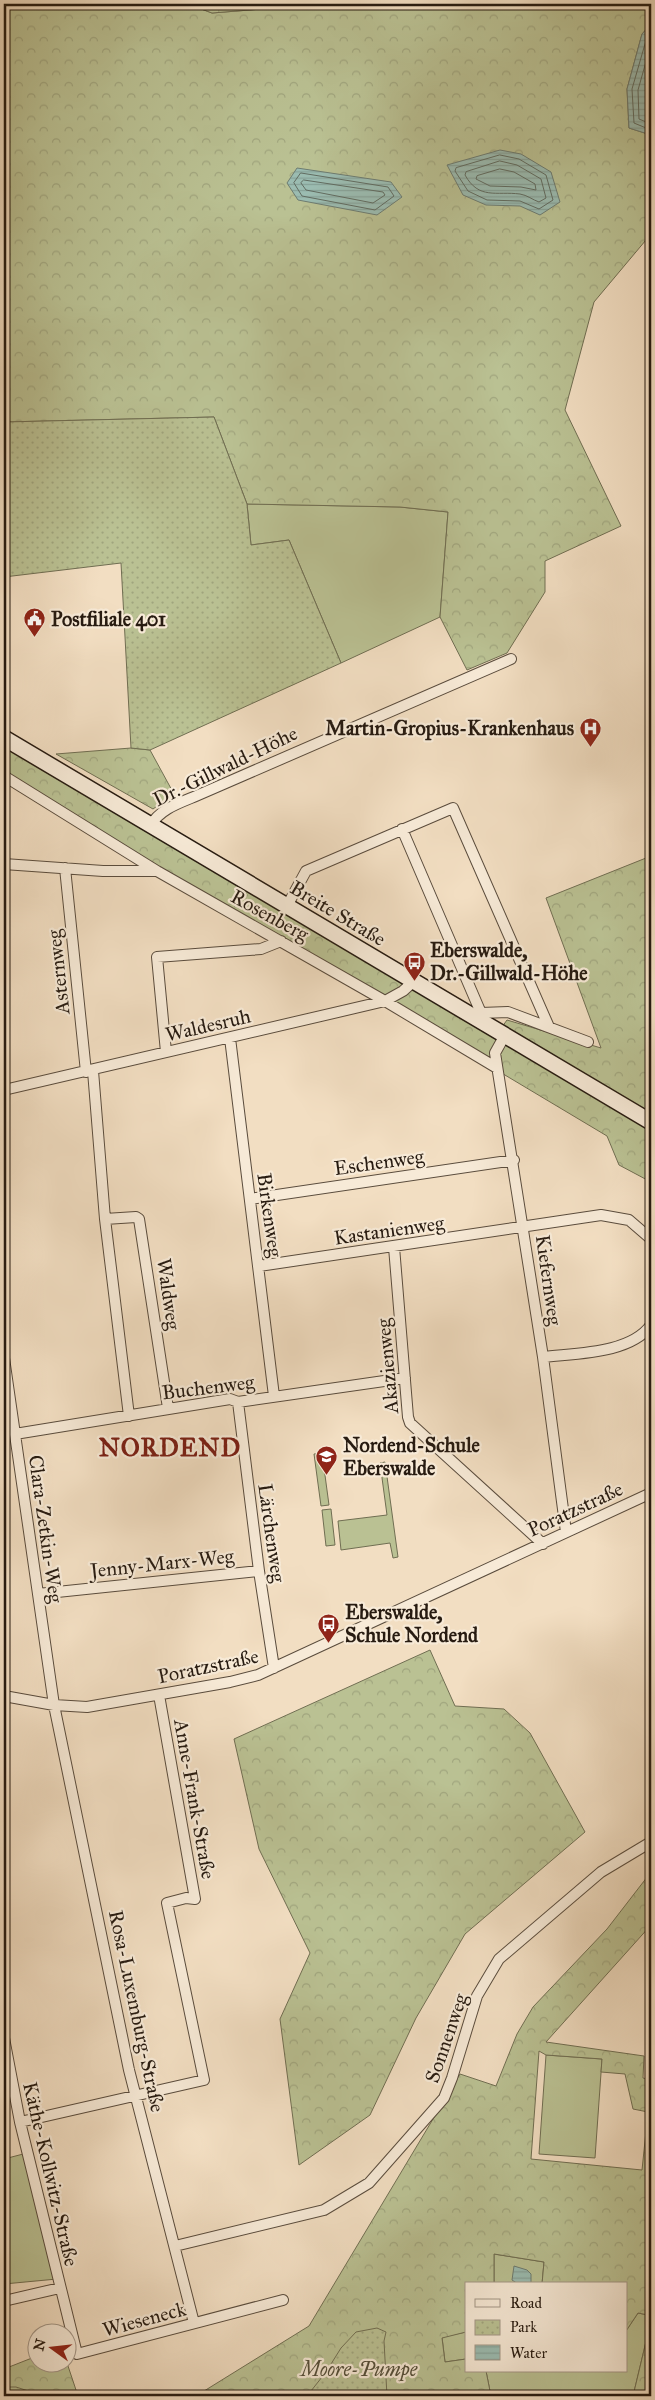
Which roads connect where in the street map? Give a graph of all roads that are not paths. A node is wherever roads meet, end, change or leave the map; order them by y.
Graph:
1 (511, 659) dead end
2 (4, 738) edge
3 (4, 776) edge
4 (150, 826) junction
5 (402, 829) junction
6 (4, 864) edge
7 (65, 868) junction
8 (157, 871) junction
9 (287, 906) junction
10 (281, 941) junction
11 (414, 981) junction
12 (386, 1001) junction
13 (480, 1016) junction
14 (549, 1027) junction
15 (505, 1035) junction
16 (230, 1038) junction
17 (588, 1042) dead end
18 (166, 1052) junction
19 (498, 1068) junction
20 (89, 1071) junction
21 (4, 1090) edge
22 (651, 1122) edge
23 (514, 1160) junction
24 (250, 1200) junction
25 (105, 1219) junction
26 (524, 1227) junction
27 (651, 1239) edge
28 (394, 1247) junction
29 (259, 1266) junction
30 (651, 1325) edge
31 (543, 1357) junction
32 (4, 1358) edge
33 (405, 1378) junction
34 (274, 1396) junction
35 (238, 1402) junction
36 (168, 1408) junction
37 (128, 1416) junction
38 (15, 1434) junction
39 (651, 1493) edge
40 (566, 1532) junction
41 (543, 1544) junction
42 (259, 1571) junction
43 (38, 1594) junction
44 (274, 1668) junction
45 (159, 1695) junction
46 (4, 1696) edge
47 (54, 1705) junction
48 (651, 1842) edge
49 (4, 2038) edge
50 (136, 2096) junction
51 (20, 2122) junction
52 (175, 2246) junction
53 (60, 2288) junction
54 (283, 2300) dead end
55 (4, 2301) edge
56 (194, 2324) junction

1 - 4 street, Dr.-Gillwald-Höhe
2 - 4 main road, Breite Straße
3 - 8 street
4 - 9 main road, Breite Straße
5 - 9 street
5 - 13 street
5 - 14 street
6 - 7 street, Rosenberg
7 - 8 street, Rosenberg
7 - 20 street, Asternweg
8 - 10 street, Rosenberg
9 - 11 main road, Breite Straße
10 - 12 street, Rosenberg
10 - 18 street
11 - 12 street, Waldesruh
11 - 13 main road, Breite Straße
12 - 16 street, Waldesruh
12 - 19 street, Rosenberg
13 - 14 street
13 - 15 main road, Breite Straße
14 - 17 street
15 - 19 street, Kiefernweg
15 - 22 main road, Breite Straße
16 - 18 street, Waldesruh
16 - 24 street, Birkenweg
18 - 20 street, Waldesruh
19 - 23 street, Kiefernweg
20 - 21 street, Waldesruh
20 - 25 street
23 - 24 street, Eschenweg
23 - 26 street, Kiefernweg
24 - 29 street, Birkenweg
25 - 36 street, Waldweg
25 - 37 street
26 - 27 street, Kastanienweg
26 - 28 street, Kastanienweg
26 - 31 street, Kiefernweg
28 - 29 street, Kastanienweg
28 - 33 street, Akazienweg
29 - 34 street, Birkenweg
30 - 31 street
31 - 40 street, Kiefernweg
32 - 38 street, Clara-Zetkin-Weg
33 - 34 street, Buchenweg
33 - 41 street, Akazienweg
34 - 35 street, Buchenweg
35 - 36 street, Buchenweg
35 - 42 street, Lärchenweg
36 - 37 street, Buchenweg
37 - 38 street, Buchenweg
38 - 43 street, Clara-Zetkin-Weg
39 - 40 street, Poratzstraße
40 - 41 street, Poratzstraße
41 - 44 street, Poratzstraße
42 - 43 street, Jenny-Marx-Weg
42 - 44 street, Lärchenweg
43 - 47 street, Clara-Zetkin-Weg
44 - 45 street, Poratzstraße
45 - 47 street, Poratzstraße
45 - 50 street, Anne-Frank-Straße
46 - 47 street, Poratzstraße
47 - 50 street, Rosa-Luxemburg-Straße
48 - 52 street, Sonnenweg
49 - 51 street, Käthe-Kollwitz-Straße
50 - 51 street
50 - 52 street, Rosa-Luxemburg-Straße
51 - 53 street, Käthe-Kollwitz-Straße
52 - 56 street, Rosa-Luxemburg-Straße
53 - 55 street
53 - 56 street, Wieseneck
54 - 56 street, Wieseneck

